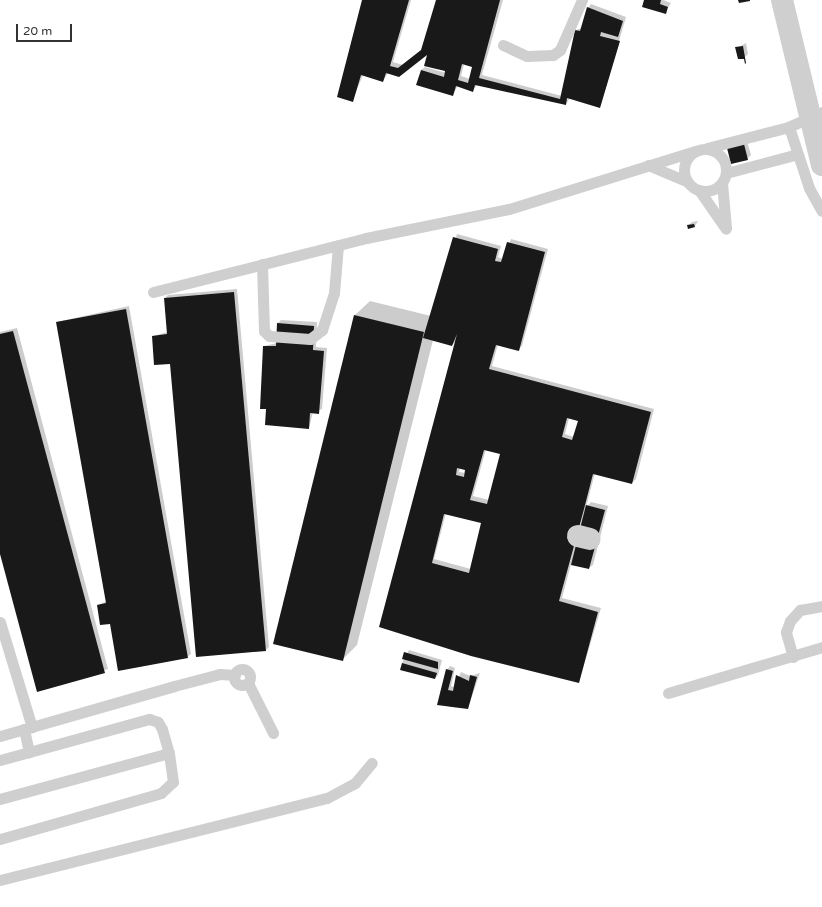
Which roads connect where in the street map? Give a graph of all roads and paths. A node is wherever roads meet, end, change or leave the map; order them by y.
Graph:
1 (582, 0) edge
2 (782, 0) edge
3 (503, 45) dead end
4 (806, 119) edge
5 (701, 150) junction
6 (798, 154) junction
7 (648, 165) junction
8 (822, 165) edge
9 (724, 178) junction
10 (688, 182) junction
11 (699, 190) junction
12 (822, 211) edge
13 (338, 245) junction
14 (262, 264) junction
15 (153, 292) dead end
16 (822, 606) edge
17 (0, 622) edge
18 (822, 647) edge
19 (793, 657) junction
20 (668, 693) dead end
21 (28, 728) junction
22 (273, 733) dead end
23 (0, 736) edge
24 (30, 752) junction
25 (169, 753) junction
26 (0, 760) edge
27 (372, 763) dead end
28 (0, 799) edge
29 (0, 839) edge
30 (0, 880) edge

1 - 3 lane
2 - 4 street
4 - 5 lane
4 - 6 lane
4 - 8 street
5 - 7 lane
5 - 9 lane
5 - 10 lane
6 - 9 lane
6 - 12 lane
7 - 10 lane
7 - 13 lane
9 - 11 lane
9 - 11 lane
10 - 11 lane
13 - 14 lane
13 - 14 lane
14 - 15 lane
16 - 19 lane
17 - 21 lane
18 - 19 lane
19 - 20 lane
21 - 22 lane
21 - 23 lane
21 - 24 lane
24 - 25 lane
24 - 26 lane
25 - 28 lane
25 - 29 lane
27 - 30 lane

